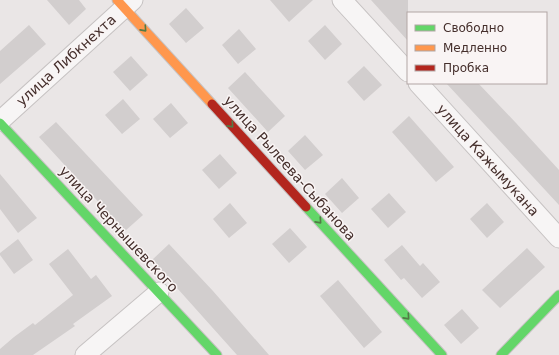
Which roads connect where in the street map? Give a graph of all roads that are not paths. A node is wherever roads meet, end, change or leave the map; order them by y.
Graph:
1 (342, 0) edge
2 (125, 2) edge
3 (407, 71) edge
4 (419, 84) edge
5 (0, 122) edge
6 (559, 238) edge
7 (160, 292) junction
8 (559, 295) edge
9 (85, 355) edge
10 (217, 355) edge
11 (442, 355) edge
12 (501, 355) edge

1 - 3 street
2 - 5 street, улица Либкнехта
2 -> 11 street, улица Рылеева-Сыбанова
4 - 6 street, улица Кажымукана
5 - 7 street, улица Чернышевского
7 - 9 street
7 - 10 street, улица Чернышевского
8 - 12 street

